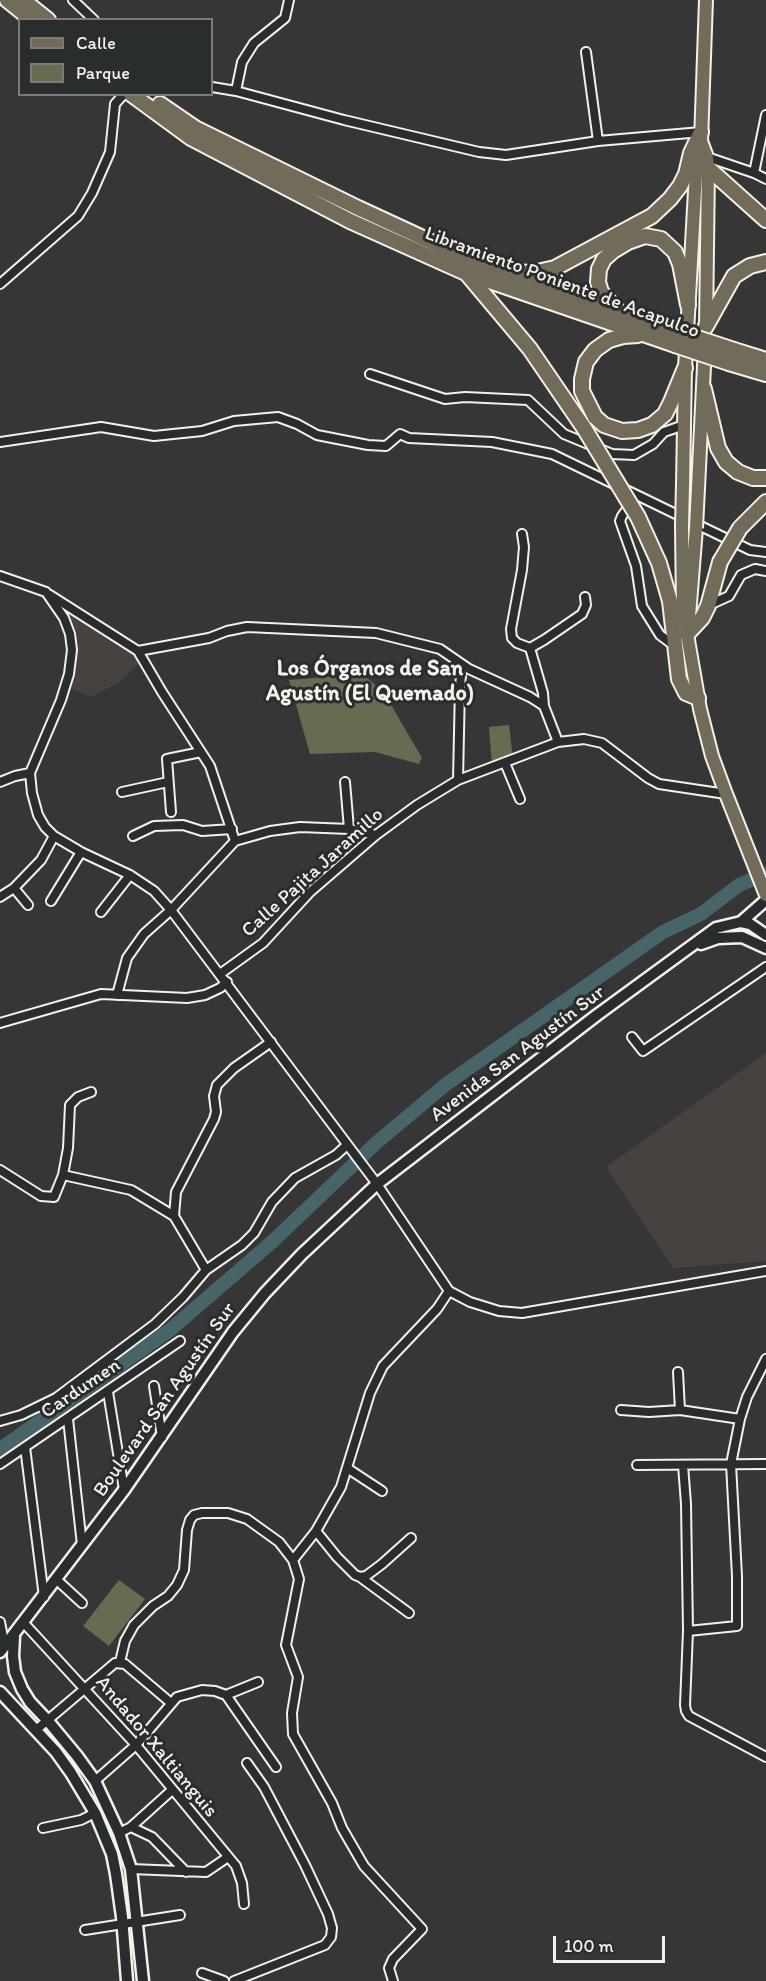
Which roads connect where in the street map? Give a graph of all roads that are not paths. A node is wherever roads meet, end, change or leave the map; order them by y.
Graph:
1 (7, 0) edge
2 (23, 0) edge
3 (73, 0) edge
4 (289, 0) edge
5 (706, 0) edge
6 (30, 18) edge
7 (46, 18) edge
8 (92, 18) edge
9 (586, 52) dead end
10 (213, 87) edge
11 (236, 91) junction
12 (122, 96) edge
13 (146, 98) edge
14 (766, 115) edge
15 (701, 137) junction
16 (598, 141) junction
17 (708, 162) junction
18 (754, 173) junction
19 (766, 179) edge
20 (766, 220) edge
21 (766, 262) edge
22 (494, 271) junction
23 (466, 273) junction
24 (0, 284) edge
25 (688, 305) junction
26 (621, 315) junction
27 (706, 326) junction
28 (647, 335) junction
29 (677, 339) junction
30 (766, 355) edge
31 (737, 356) junction
32 (766, 360) edge
33 (685, 368) junction
34 (370, 374) dead end
35 (766, 374) edge
36 (704, 389) junction
37 (684, 425) junction
38 (0, 442) edge
39 (766, 478) edge
40 (637, 496) junction
41 (766, 502) edge
42 (522, 534) dead end
43 (766, 552) edge
44 (766, 571) edge
45 (0, 576) edge
46 (46, 592) junction
47 (585, 597) dead end
48 (708, 606) junction
49 (686, 630) junction
50 (676, 647) junction
51 (530, 648) junction
52 (138, 651) junction
53 (462, 665) junction
54 (698, 698) junction
55 (544, 706) junction
56 (558, 742) junction
57 (201, 752) junction
58 (505, 763) junction
59 (30, 773) junction
60 (458, 780) junction
61 (0, 782) edge
62 (168, 782) junction
63 (345, 782) dead end
64 (122, 792) dead end
65 (726, 794) junction
66 (520, 799) dead end
67 (171, 812) dead end
68 (232, 829) junction
69 (349, 829) junction
70 (376, 835) junction
71 (54, 836) junction
72 (133, 836) dead end
73 (235, 841) junction
74 (81, 852) junction
75 (130, 875) junction
76 (14, 888) junction
77 (765, 895) edge
78 (0, 897) edge
79 (51, 901) dead end
80 (28, 905) dead end
81 (171, 910) junction
82 (101, 912) dead end
83 (741, 922) junction
84 (766, 935) edge
85 (766, 948) edge
86 (682, 953) junction
87 (766, 967) edge
88 (220, 974) junction
89 (227, 982) junction
90 (117, 995) junction
91 (0, 1023) edge
92 (632, 1037) dead end
93 (271, 1042) junction
94 (91, 1092) dead end
95 (349, 1148) junction
96 (0, 1170) edge
97 (63, 1175) junction
98 (377, 1184) junction
99 (174, 1216) junction
100 (206, 1270) junction
101 (766, 1271) edge
102 (449, 1291) junction
103 (180, 1341) dead end
104 (766, 1359) edge
105 (678, 1372) dead end
106 (154, 1386) dead end
107 (108, 1392) junction
108 (621, 1410) dead end
109 (680, 1410) junction
110 (68, 1419) junction
111 (740, 1419) junction
112 (0, 1421) edge
113 (162, 1437) junction
114 (25, 1447) junction
115 (0, 1464) edge
116 (731, 1464) junction
117 (766, 1464) edge
118 (637, 1465) dead end
119 (683, 1465) junction
120 (347, 1468) junction
121 (124, 1490) junction
122 (382, 1491) dead end
123 (316, 1531) junction
124 (411, 1538) dead end
125 (82, 1546) junction
126 (293, 1560) junction
127 (360, 1577) junction
128 (57, 1580) junction
129 (44, 1597) junction
130 (82, 1603) dead end
131 (410, 1613) dead end
132 (0, 1622) edge
133 (23, 1622) junction
134 (688, 1631) junction
135 (14, 1634) junction
136 (2, 1649) edge
137 (120, 1662) junction
138 (258, 1682) dead end
139 (85, 1688) junction
140 (0, 1692) edge
141 (226, 1695) junction
142 (171, 1703) junction
143 (48, 1721) junction
144 (36, 1730) junction
145 (136, 1745) junction
146 (766, 1757) edge
147 (247, 1763) dead end
148 (276, 1767) dead end
149 (95, 1781) junction
150 (172, 1790) junction
151 (95, 1813) junction
152 (131, 1827) junction
153 (44, 1828) dead end
154 (119, 1833) junction
155 (228, 1857) junction
156 (131, 1869) junction
157 (186, 1872) junction
158 (244, 1904) dead end
159 (180, 1915) dead end
160 (137, 1921) junction
161 (123, 1924) junction
162 (85, 1930) dead end
163 (202, 1973) dead end
164 (127, 1981) edge
165 (143, 1981) edge
166 (224, 1981) edge
167 (234, 1981) edge
168 (393, 1981) edge

1 - 6 highway
2 - 7 highway
3 - 8 street
4 - 11 street
5 - 15 main road
9 - 16 street
10 - 11 street
11 - 16 street
12 - 24 street
13 - 22 highway, Libramiento Poniente de Acapulco
13 - 23 highway, Libramiento Poniente de Acapulco
14 - 18 street
15 - 16 street
15 - 17 main road
15 - 22 highway
15 - 25 main road
17 - 18 street
17 - 20 highway
17 - 27 main road
18 - 19 street
21 - 27 highway
22 - 26 highway, Libramiento Poniente de Acapulco
23 - 28 highway, Libramiento Poniente de Acapulco
23 - 50 highway, bridge
25 - 26 highway
25 - 33 main road
26 - 29 highway, Libramiento Poniente de Acapulco
27 - 36 main road
28 - 29 highway, Libramiento Poniente de Acapulco
28 - 33 highway
29 - 31 highway, Libramiento Poniente de Acapulco, bridge
30 - 31 highway
31 - 32 highway, Libramiento Poniente de Acapulco
31 - 35 highway, Libramiento Poniente de Acapulco
33 - 37 main road
34 - 37 street
36 - 39 highway
36 - 49 main road, bridge
37 - 49 main road, bridge
38 - 40 street
40 - 43 street
40 - 50 street
41 - 48 highway, bridge
42 - 51 street
44 - 48 street
45 - 46 street
46 - 52 street
46 - 59 street
47 - 51 street
48 - 49 highway
49 - 54 main road
50 - 54 highway
51 - 55 street
52 - 53 street
52 - 57 street
53 - 55 street
53 - 60 street
54 - 65 main road
55 - 56 street
56 - 58 street, Calle Pajita Jaramillo
56 - 65 street, Calle Pajita Jaramillo
57 - 62 street
57 - 68 street
58 - 60 street, Calle Pajita Jaramillo
58 - 66 street
59 - 61 street
59 - 71 street
60 - 70 street, Calle Pajita Jaramillo
62 - 64 street
62 - 67 street
63 - 69 street
65 - 77 main road
68 - 72 street
68 - 73 street
69 - 70 street
69 - 73 street
70 - 88 street, Calle Pajita Jaramillo
71 - 74 street
71 - 76 street
73 - 81 street
74 - 75 street
74 - 79 street
75 - 81 street
75 - 82 street
76 - 78 street
76 - 80 street
77 - 83 main road
81 - 88 street
81 - 90 street
83 - 84 main road
83 - 86 main road, Avenida San Agustín Sur
85 - 86 main road, Avenida San Agustín Sur
86 - 98 main road, Avenida San Agustín Sur
87 - 92 street
88 - 89 street
89 - 90 street
89 - 93 street
90 - 91 street
93 - 95 street
93 - 99 street
94 - 97 street
95 - 98 street
95 - 100 street
96 - 97 street
97 - 99 street
98 - 102 street
98 - 113 main road, Boulevard San Agustín Sur
99 - 100 street
100 - 112 street
101 - 102 street
102 - 120 street
103 - 107 street, Cardumen
104 - 111 street
105 - 109 street
106 - 113 street
107 - 110 street, Cardumen
107 - 121 street
108 - 109 street
109 - 111 street
110 - 114 street, Cardumen
110 - 125 street
111 - 116 street
113 - 121 main road, Boulevard San Agustín Sur
114 - 115 street, Cardumen
114 - 129 street
116 - 117 street
116 - 119 street
116 - 134 street
118 - 119 street
119 - 134 street
120 - 122 street
120 - 123 street
121 - 125 main road, Boulevard San Agustín Sur
123 - 126 street
123 - 127 street
124 - 127 street
125 - 128 main road, Boulevard San Agustín Sur
126 - 137 street
126 - 168 street
127 - 131 street
128 - 129 main road, Boulevard San Agustín Sur
128 - 130 street
129 - 133 main road, Boulevard San Agustín Sur
132 - 136 street
133 - 135 main road, Boulevard San Agustín Sur
133 - 139 street, Andador Xaltianguis
134 - 146 street
135 - 136 main road, Boulevard San Agustín Sur
135 - 143 main road
137 - 139 street
137 - 142 street
138 - 141 street
139 - 143 street
139 - 145 street, Andador Xaltianguis
140 - 144 main road
141 - 142 street
141 - 148 street
142 - 145 street
143 - 144 street
143 - 149 main road
144 - 151 main road
145 - 149 street
145 - 150 street, Andador Xaltianguis
147 - 167 street
149 - 154 main road
150 - 152 street
150 - 155 street, Andador Xaltianguis
151 - 153 street
151 - 161 main road
152 - 154 street
152 - 157 street
154 - 156 main road
155 - 157 street
155 - 158 street, Andador Xaltianguis
156 - 157 street
156 - 160 main road
159 - 160 street
160 - 161 street
160 - 165 main road
161 - 162 street
161 - 164 main road
163 - 166 street

